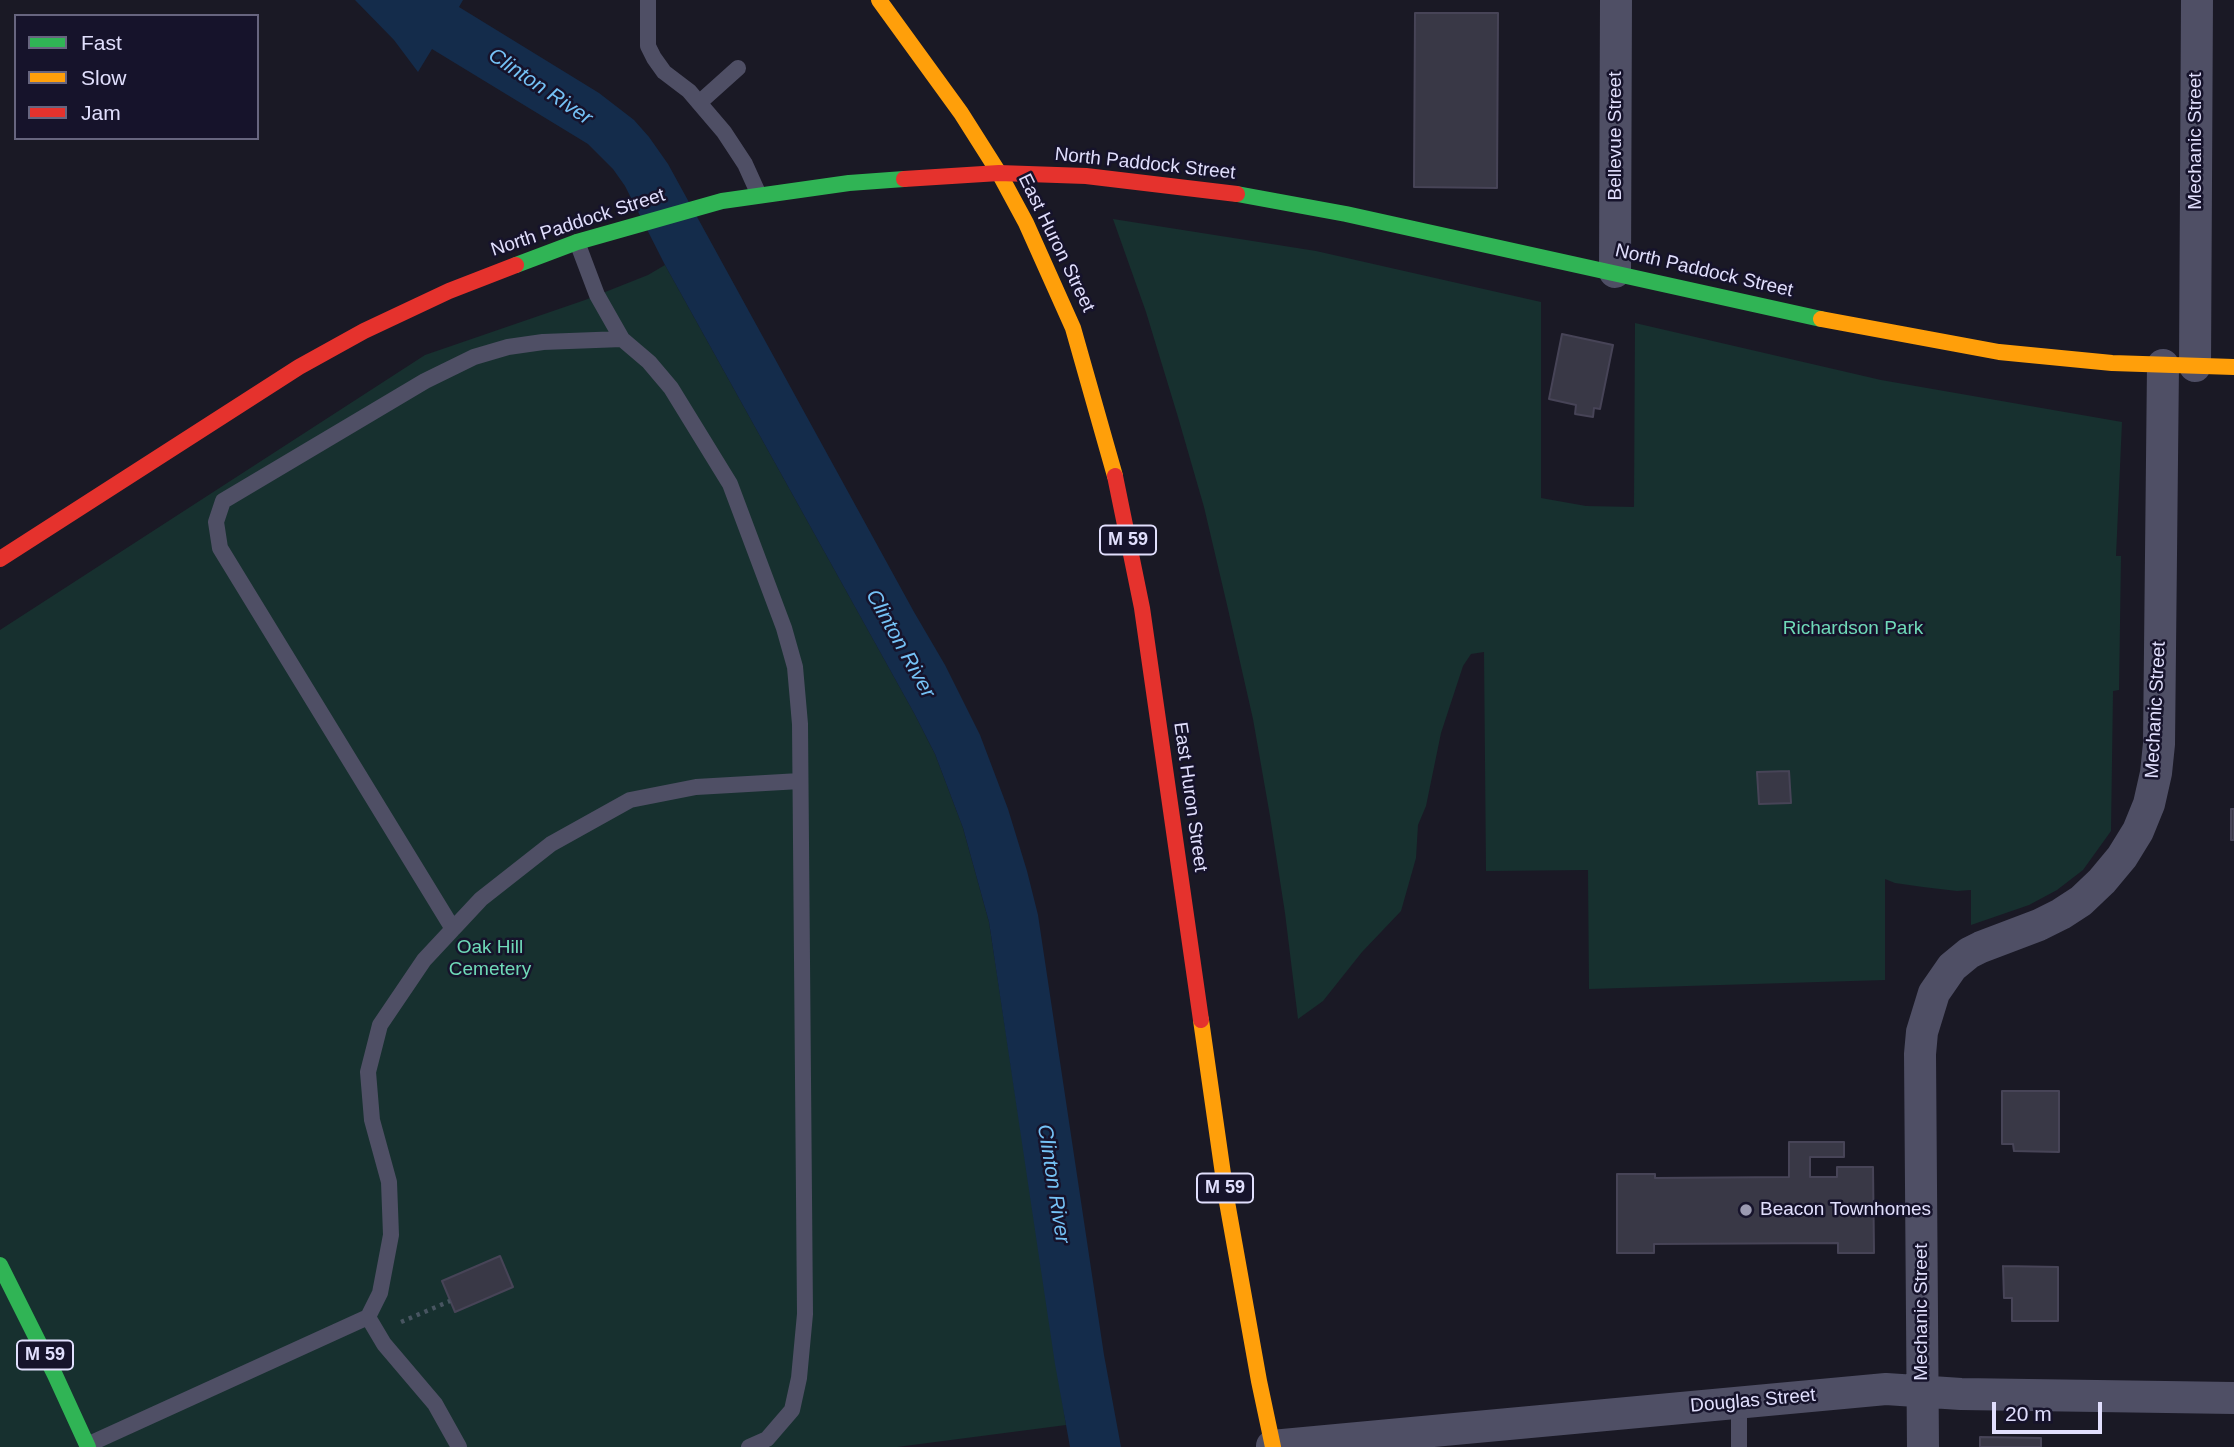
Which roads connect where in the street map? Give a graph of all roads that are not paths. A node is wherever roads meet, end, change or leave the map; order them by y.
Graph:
1 (648, 0) edge
2 (879, 0) edge
3 (1616, 0) edge
4 (2197, 0) edge
5 (738, 68) dead end
6 (699, 103) junction
7 (999, 173) junction
8 (759, 195) junction
9 (577, 242) junction
10 (1615, 272) junction
11 (622, 339) junction
12 (2163, 365) junction
13 (2195, 366) junction
14 (2234, 367) edge
15 (0, 559) edge
16 (800, 781) junction
17 (453, 929) junction
18 (0, 1265) edge
19 (368, 1317) junction
20 (1923, 1391) junction
21 (2234, 1398) edge
22 (1739, 1403) junction
23 (768, 1443) edge
24 (88, 1446) edge
25 (1272, 1446) edge
26 (459, 1447) edge
27 (749, 1447) edge
28 (1739, 1447) edge
29 (1923, 1447) edge

1 - 6 lane
2 - 7 main road, M 59
3 - 10 street, Bellevue Street
4 - 13 street, Mechanic Street
5 - 6 lane
6 - 8 lane
7 - 8 main road, North Paddock Street
7 - 10 main road, North Paddock Street
7 - 25 main road, East Huron Street / M 59
8 - 9 main road, North Paddock Street
9 - 11 lane
9 - 15 main road, North Paddock Street
10 - 12 main road, North Paddock Street
11 - 16 lane
11 - 17 lane
12 - 13 main road, North Paddock Street
12 - 20 street, Mechanic Street
13 - 14 main road, North Paddock Street
16 - 17 lane
16 - 23 lane
17 - 19 lane
18 - 24 main road, M 59
19 - 24 lane
19 - 26 lane
20 - 21 street, Douglas Street
20 - 22 street, Douglas Street
20 - 29 street, Mechanic Street
22 - 25 street, Douglas Street
22 - 28 lane
23 - 27 lane

